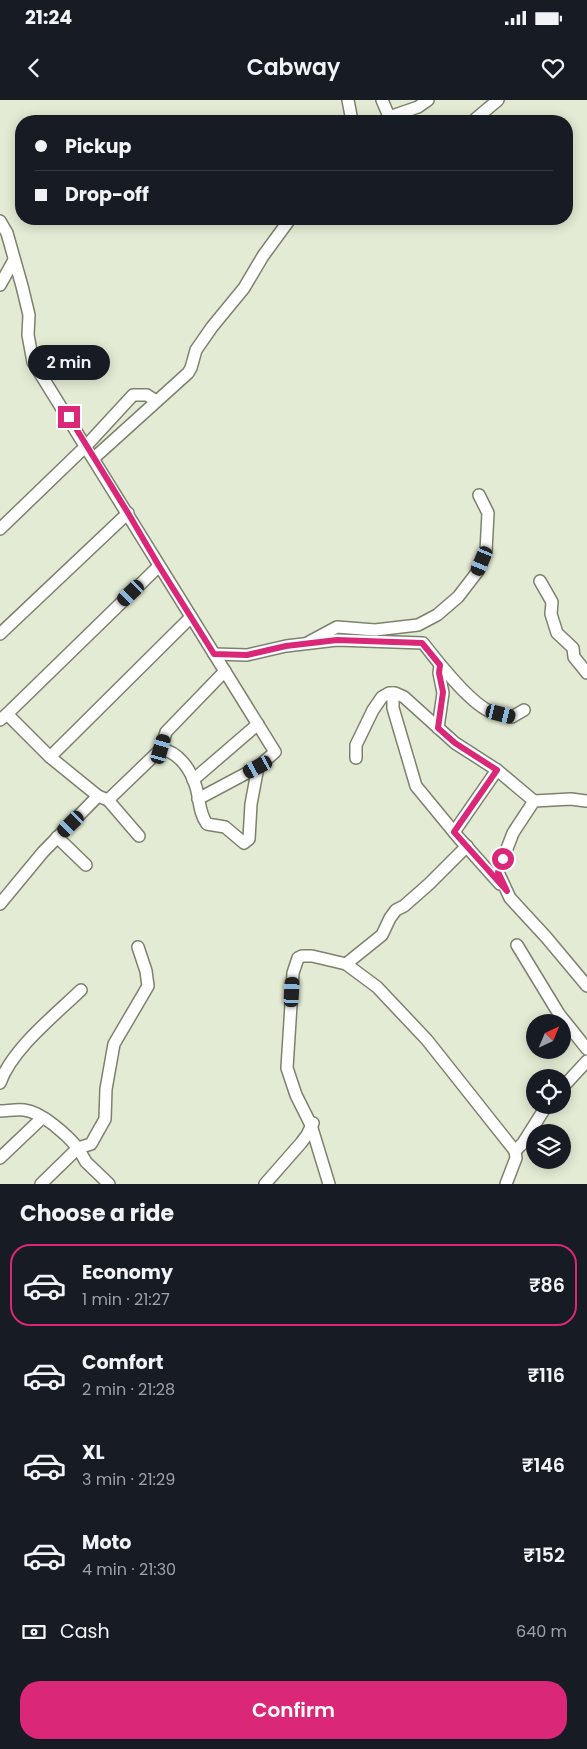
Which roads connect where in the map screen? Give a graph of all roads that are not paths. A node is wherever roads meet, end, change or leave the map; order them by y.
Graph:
1 (348, 100) edge
2 (382, 100) edge
3 (428, 100) edge
4 (498, 100) edge
5 (351, 115) edge
6 (388, 115) edge
7 (399, 115) edge
8 (480, 115) edge
9 (0, 221) edge
10 (286, 225) edge
11 (14, 260) junction
12 (0, 286) edge
13 (156, 401) junction
14 (86, 446) junction
15 (94, 458) junction
16 (479, 495) dead end
17 (128, 513) junction
18 (0, 529) edge
19 (159, 566) junction
20 (540, 581) dead end
21 (191, 618) junction
22 (0, 634) edge
23 (305, 644) junction
24 (214, 654) junction
25 (440, 665) junction
26 (225, 671) junction
27 (587, 673) edge
28 (393, 693) junction
29 (524, 710) dead end
30 (3, 717) edge
31 (258, 724) junction
32 (438, 728) junction
33 (161, 749) junction
34 (50, 757) junction
35 (356, 758) dead end
36 (258, 767) junction
37 (497, 770) junction
38 (193, 780) junction
39 (103, 798) junction
40 (198, 799) junction
41 (587, 801) edge
42 (534, 802) junction
43 (454, 832) junction
44 (139, 836) dead end
45 (57, 837) junction
46 (467, 846) junction
47 (86, 865) dead end
48 (507, 891) junction
49 (0, 904) edge
50 (517, 945) dead end
51 (138, 947) dead end
52 (346, 964) junction
53 (587, 986) edge
54 (81, 990) dead end
55 (587, 1049) edge
56 (587, 1061) edge
57 (571, 1078) edge
58 (0, 1083) edge
59 (0, 1111) edge
60 (541, 1114) edge
61 (42, 1118) junction
62 (313, 1122) junction
63 (78, 1148) junction
64 (515, 1151) junction
65 (0, 1158) edge
66 (41, 1184) edge
67 (109, 1184) edge
68 (265, 1184) edge
69 (329, 1184) edge
70 (506, 1184) edge

1 - 5 street
2 - 6 street
3 - 7 street
4 - 8 street
9 - 11 street
10 - 13 street
11 - 12 street
11 - 14 street
13 - 14 street
13 - 15 street
14 - 15 street
14 - 18 street
15 - 17 street
16 - 23 street
17 - 19 street
17 - 22 street
19 - 21 street
19 - 30 street
20 - 27 street
21 - 24 street
21 - 34 street
23 - 24 street
23 - 25 street
24 - 26 street
25 - 29 street
25 - 32 street
26 - 31 street
26 - 33 street
28 - 32 street
28 - 35 street
28 - 43 street
30 - 34 street
31 - 36 street
31 - 38 street
32 - 37 street
33 - 38 street
33 - 39 street
34 - 39 street
36 - 40 street
36 - 40 street
37 - 42 street
37 - 43 street
38 - 40 street
39 - 44 street
39 - 45 street
41 - 42 street
42 - 48 street
43 - 46 street
45 - 47 street
45 - 49 street
46 - 48 street
46 - 52 street
48 - 53 street
50 - 55 street
51 - 63 street
52 - 62 street
52 - 64 street
54 - 58 street
56 - 57 street
59 - 61 street
60 - 64 street
61 - 63 street
61 - 65 street
62 - 68 street
62 - 69 street
63 - 66 street
63 - 67 street
64 - 70 street

